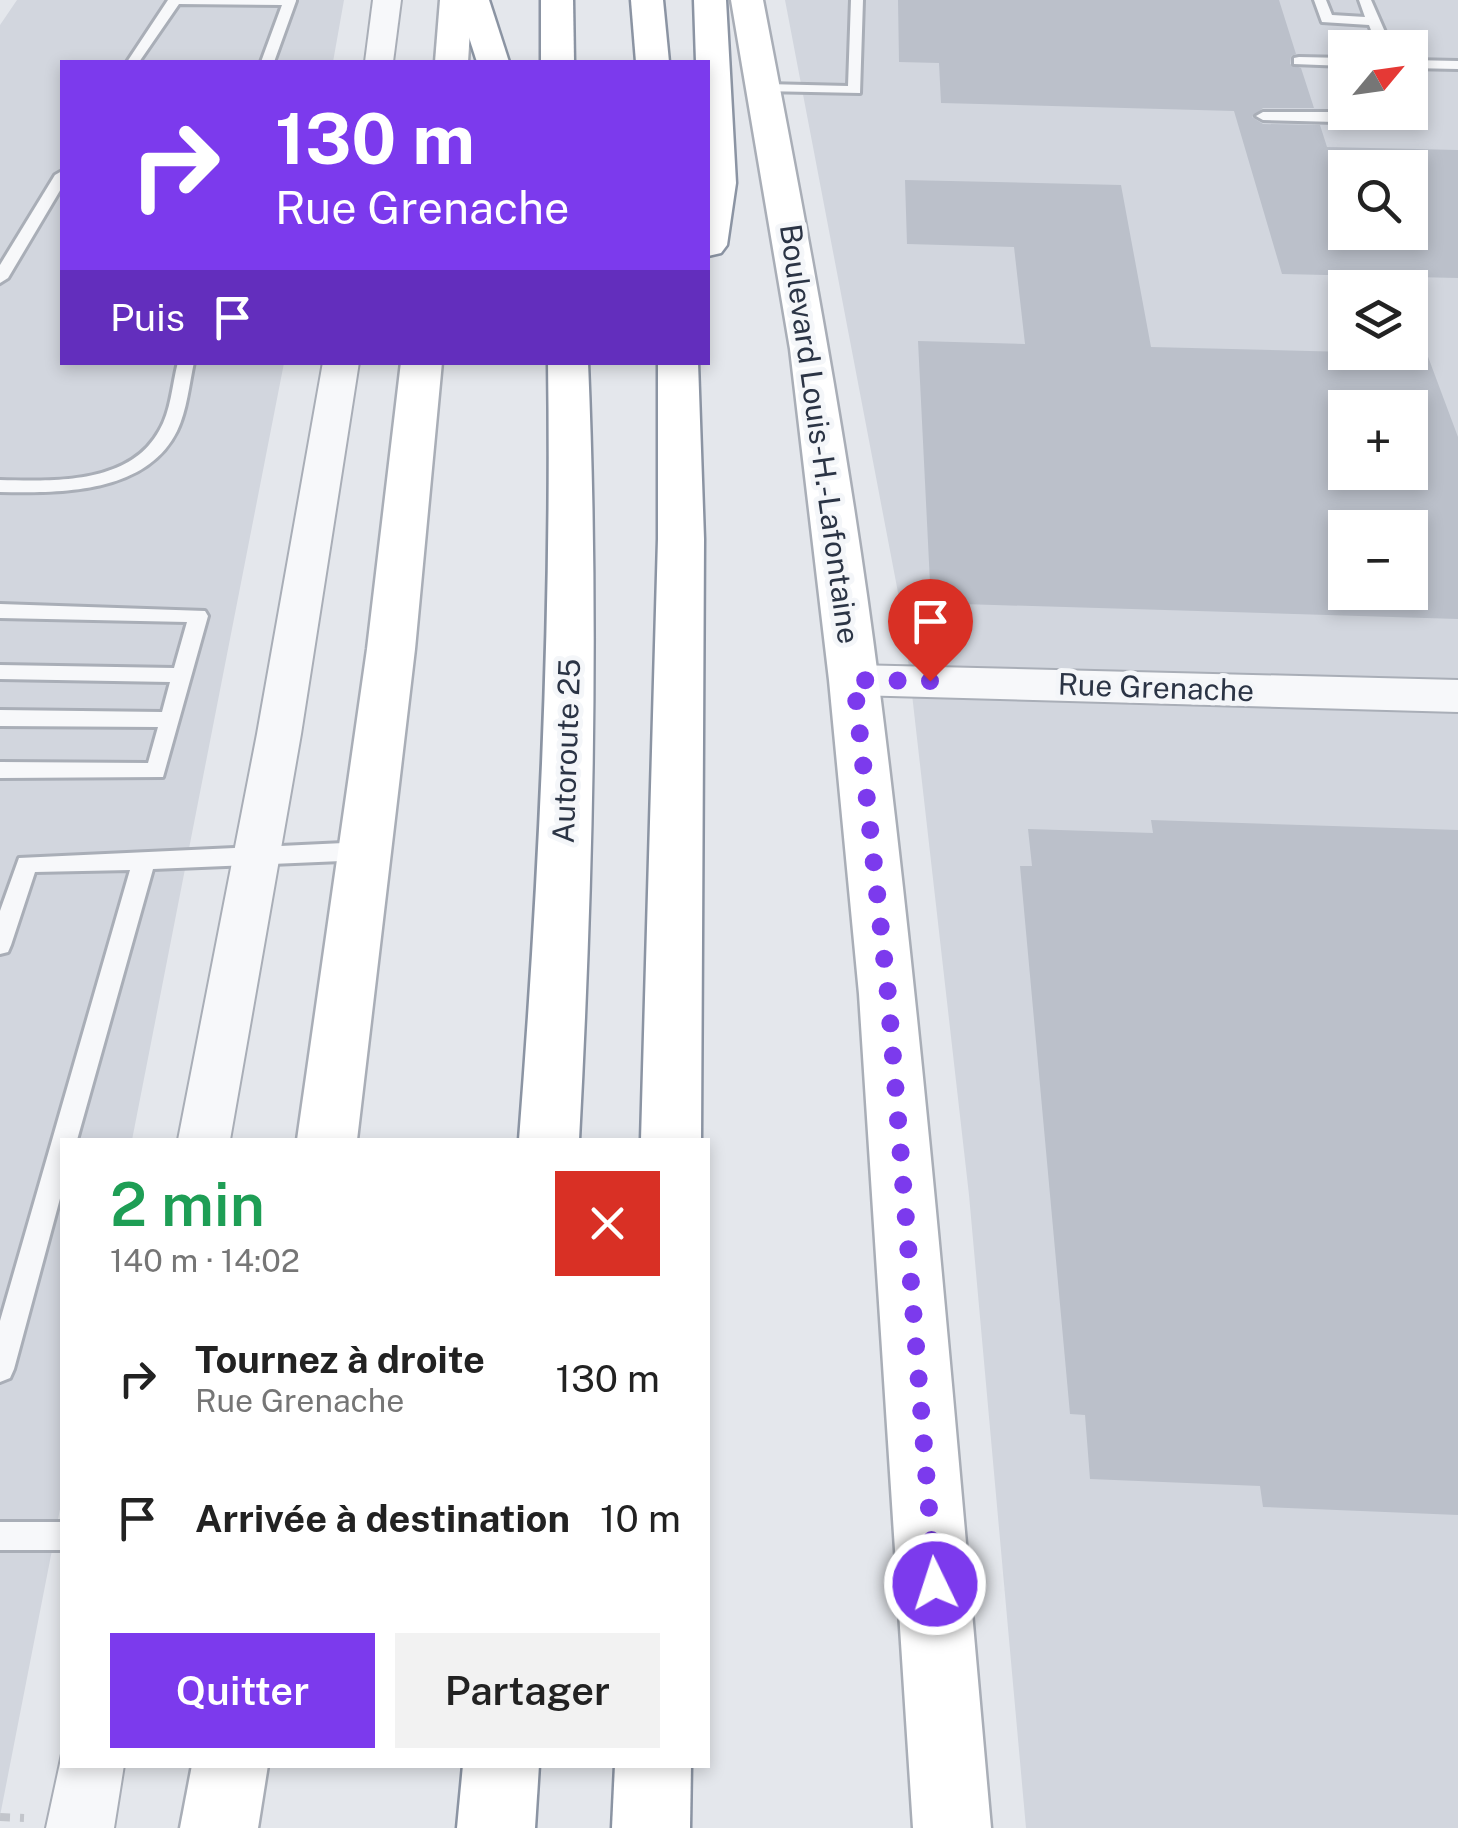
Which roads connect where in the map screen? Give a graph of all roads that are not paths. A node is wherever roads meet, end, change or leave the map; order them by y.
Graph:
1 (174, 0) edge
2 (290, 0) edge
3 (387, 0) edge
4 (456, 0) edge
5 (474, 0) edge
6 (557, 0) edge
7 (647, 0) edge
8 (710, 0) edge
9 (747, 0) edge
10 (856, 0) edge
11 (1320, 0) edge
12 (1365, 0) edge
13 (1374, 20) junction
14 (1378, 30) edge
15 (134, 60) edge
16 (269, 60) edge
17 (379, 60) edge
18 (452, 60) edge
19 (492, 60) edge
20 (558, 60) edge
21 (652, 60) edge
22 (1299, 60) dead end
23 (1328, 61) edge
24 (1428, 64) edge
25 (1458, 65) edge
26 (766, 88) junction
27 (1263, 116) dead end
28 (1328, 118) edge
29 (60, 178) edge
30 (710, 233) edge
31 (0, 278) edge
32 (185, 365) edge
33 (340, 365) edge
34 (422, 365) edge
35 (540, 365) edge
36 (568, 365) edge
37 (682, 378) edge
38 (0, 486) edge
39 (573, 499) junction
40 (0, 611) edge
41 (0, 672) edge
42 (182, 675) junction
43 (854, 680) junction
44 (1458, 696) edge
45 (0, 718) edge
46 (169, 720) junction
47 (0, 770) edge
48 (366, 851) junction
49 (256, 856) junction
50 (144, 861) junction
51 (0, 945) edge
52 (66, 1138) edge
53 (204, 1138) edge
54 (326, 1138) edge
55 (549, 1138) edge
56 (671, 1138) edge
57 (60, 1155) edge
58 (0, 1369) edge
59 (0, 1536) edge
60 (60, 1536) edge
61 (90, 1768) edge
62 (229, 1768) edge
63 (501, 1768) edge
64 (653, 1768) edge
65 (80, 1828) edge
66 (219, 1828) edge
67 (496, 1828) edge
68 (651, 1828) edge
69 (952, 1828) edge

1 - 2 lane
1 - 15 lane
2 - 16 lane
3 - 17 street
4 - 18 main road
5 - 19 main road
6 - 20 main road
7 - 21 main road
8 - 30 main road
9 - 26 main road, Boulevard Louis-H.-Lafontaine
10 - 26 lane
11 - 13 lane
12 - 13 lane
13 - 14 lane
22 - 23 lane
24 - 25 lane
26 - 43 main road, Boulevard Louis-H.-Lafontaine
27 - 28 lane
29 - 31 lane
32 - 38 lane
33 - 49 street
34 - 48 main road
35 - 39 main road
36 - 39 main road, Autoroute 25
37 - 56 main road
39 - 55 main road, Autoroute 25
40 - 42 lane
41 - 42 lane
42 - 46 lane
43 - 44 street, Rue Grenache
43 - 69 main road, Boulevard Louis-H.-Lafontaine
45 - 46 lane
46 - 47 lane
48 - 49 lane
48 - 54 main road
49 - 50 lane
49 - 53 street
50 - 51 lane
50 - 52 lane
57 - 58 lane
59 - 60 lane
61 - 65 street
62 - 66 main road
63 - 67 main road
64 - 68 main road

